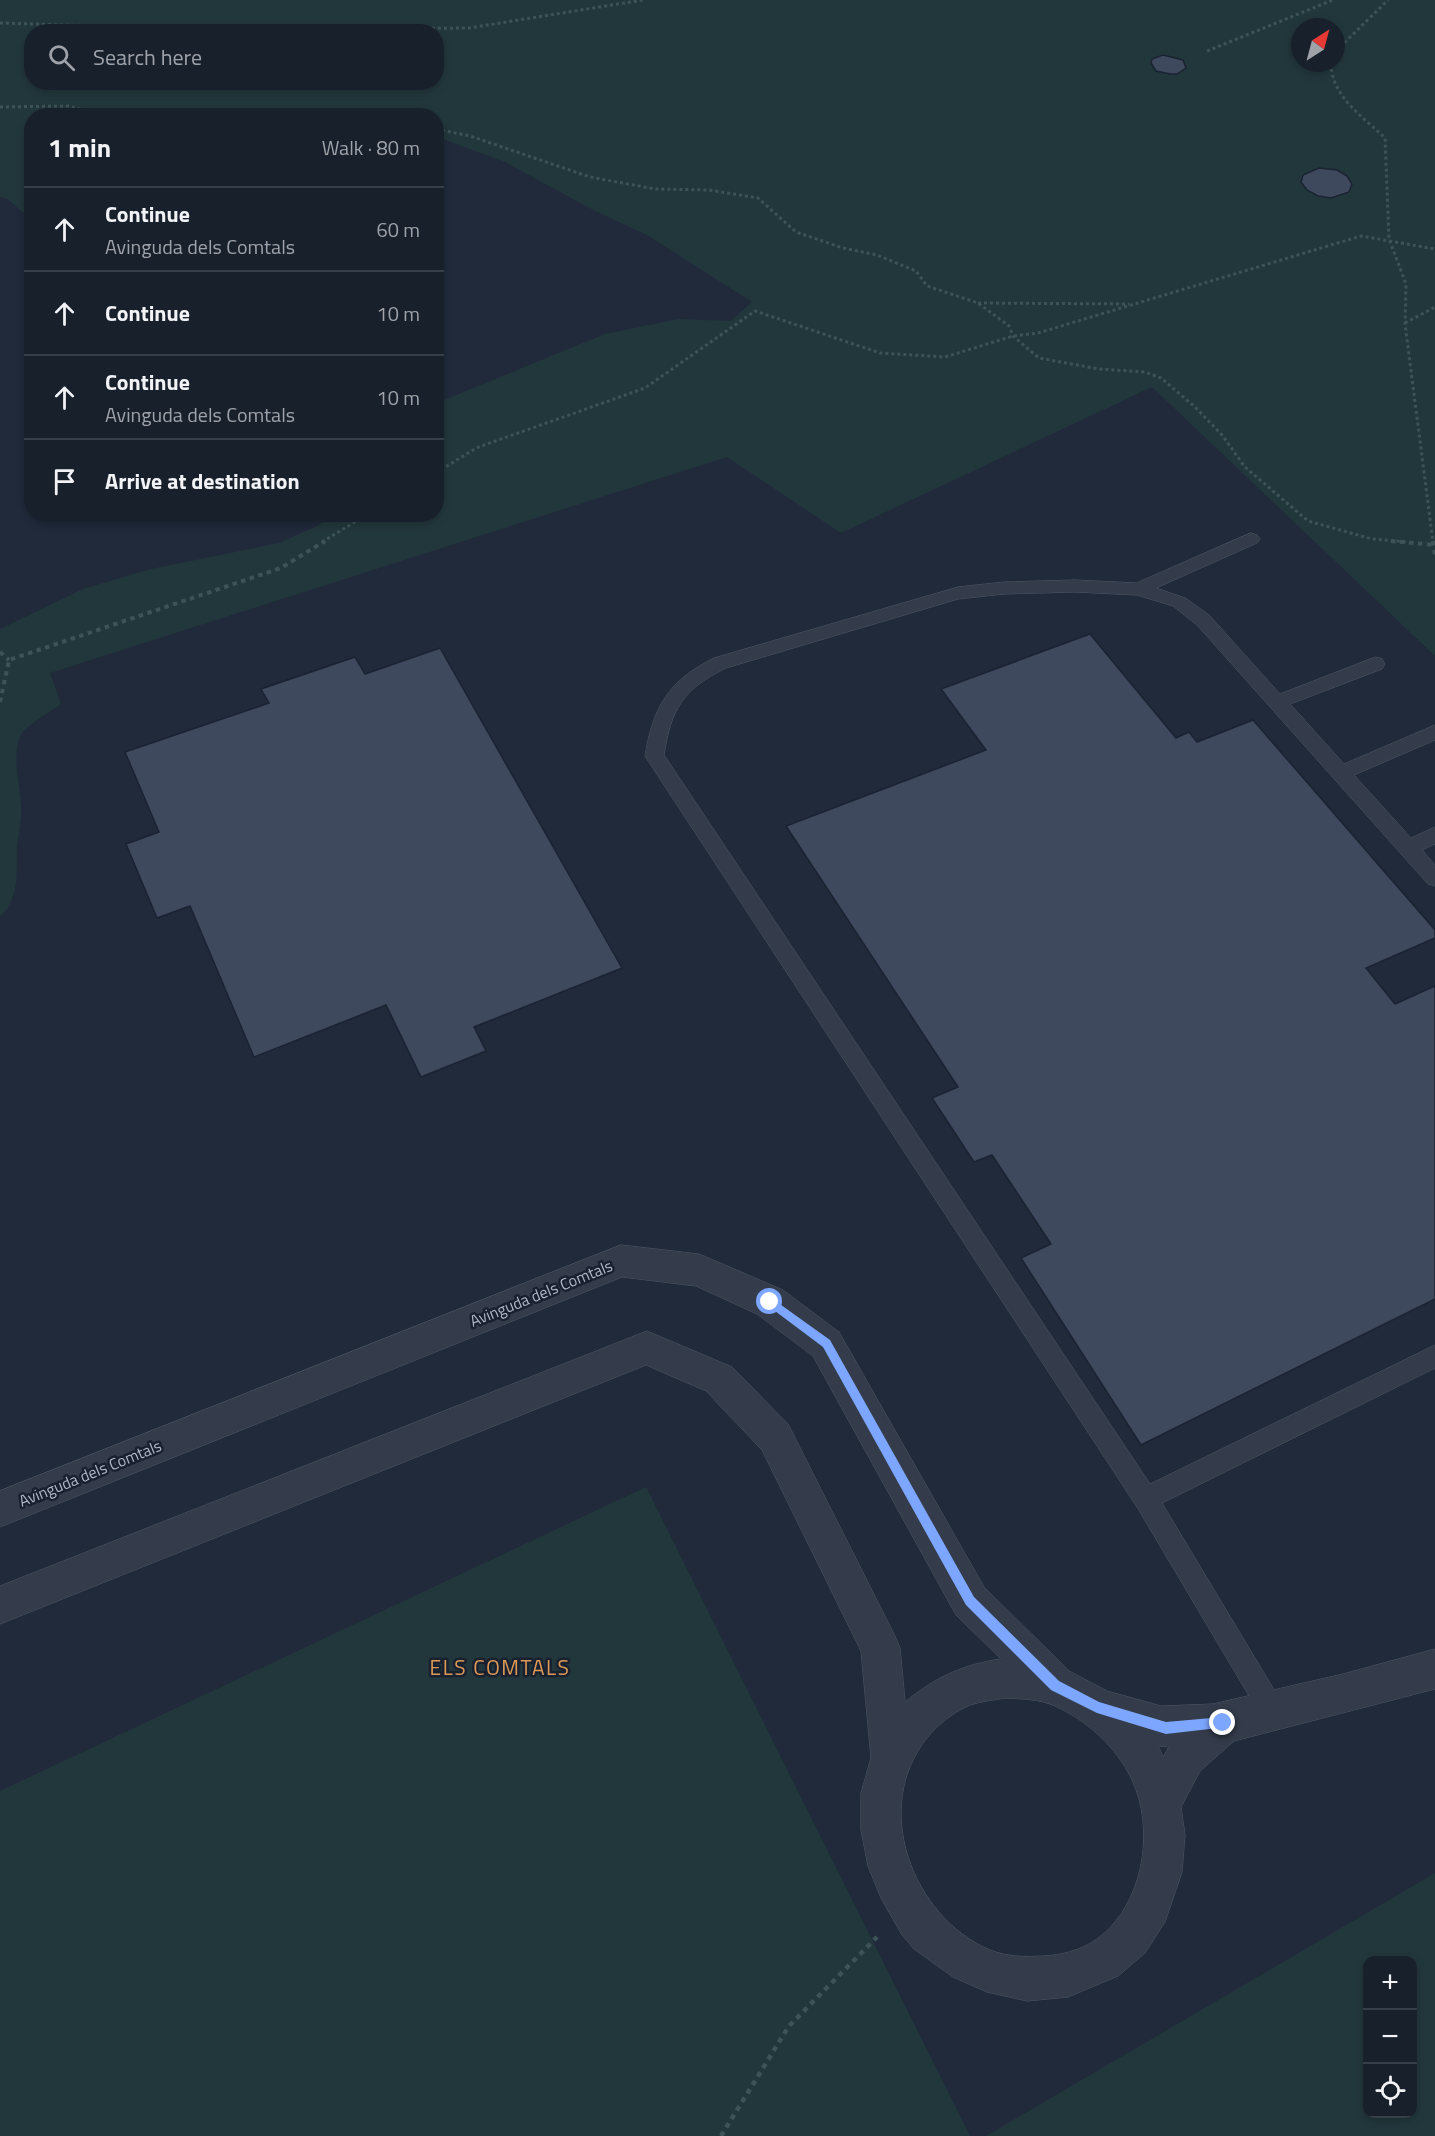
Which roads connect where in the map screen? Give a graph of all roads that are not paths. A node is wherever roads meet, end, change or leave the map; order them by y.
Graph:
1 (1251, 539) dead end
2 (1138, 589) junction
3 (1376, 663) dead end
4 (1278, 702) junction
5 (1435, 732) edge
6 (1341, 773) junction
7 (1435, 835) edge
8 (1408, 848) junction
9 (1435, 878) edge
10 (1435, 1356) edge
11 (1146, 1498) junction
12 (0, 1509) edge
13 (0, 1605) edge
14 (1435, 1669) edge
15 (1055, 1685) junction
16 (1097, 1707) junction
17 (1273, 1712) junction
18 (1223, 1723) junction
19 (891, 1758) junction
20 (1161, 1802) junction

1 - 2 lane
2 - 4 lane
2 - 11 lane
3 - 4 lane
4 - 6 lane
5 - 6 lane
6 - 8 lane
7 - 8 lane
8 - 9 lane
10 - 11 lane
11 - 17 lane
12 - 15 street, Avinguda dels Comtals
13 - 19 street
14 - 17 street
15 - 16 street
15 - 19 street
16 - 18 street
16 - 20 street
17 - 18 street
18 - 20 street
19 - 20 street

